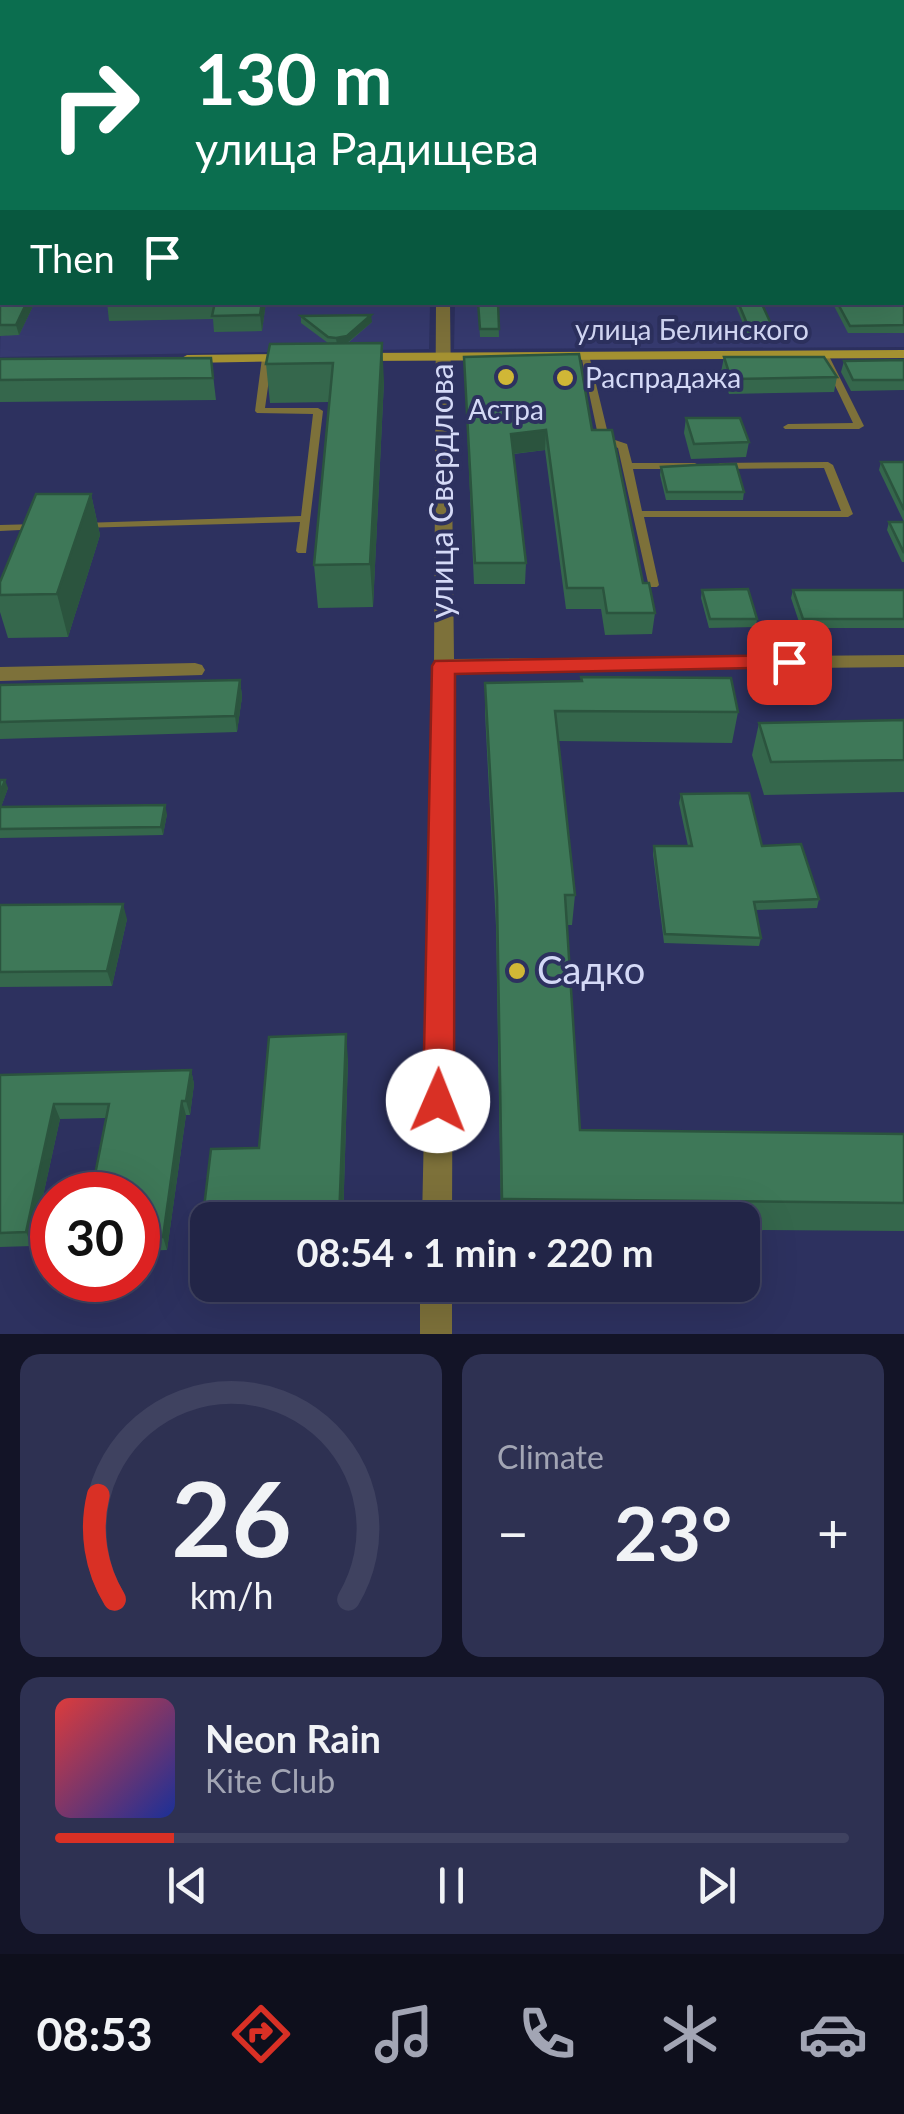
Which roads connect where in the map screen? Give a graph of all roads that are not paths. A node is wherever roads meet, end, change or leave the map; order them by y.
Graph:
1 (442, 305) edge
2 (824, 354) junction
3 (904, 354) edge
4 (585, 355) junction
5 (441, 356) junction
6 (344, 357) edge
7 (267, 358) junction
8 (306, 358) edge
9 (172, 359) edge
10 (788, 427) dead end
11 (626, 466) junction
12 (637, 514) junction
13 (306, 518) junction
14 (52, 526) edge
15 (69, 526) edge
16 (0, 528) edge
17 (302, 552) dead end
18 (653, 585) edge
19 (904, 661) edge
20 (444, 666) junction
21 (194, 670) dead end
22 (0, 674) edge
23 (437, 1202) edge
24 (436, 1302) edge
25 (436, 1334) edge

1 - 5 street, улица Свердлова
2 - 3 street, улица Белинского
2 - 4 street, улица Белинского
2 - 10 lane
4 - 5 street, улица Белинского
4 - 11 lane
5 - 6 street, улица Белинского
5 - 20 street, улица Свердлова
7 - 8 street
7 - 9 street
7 - 13 lane
11 - 12 lane
11 - 12 lane
12 - 18 lane
13 - 15 lane
13 - 17 lane
14 - 16 lane
19 - 20 street
20 - 23 street, улица Свердлова
21 - 22 street
24 - 25 street

